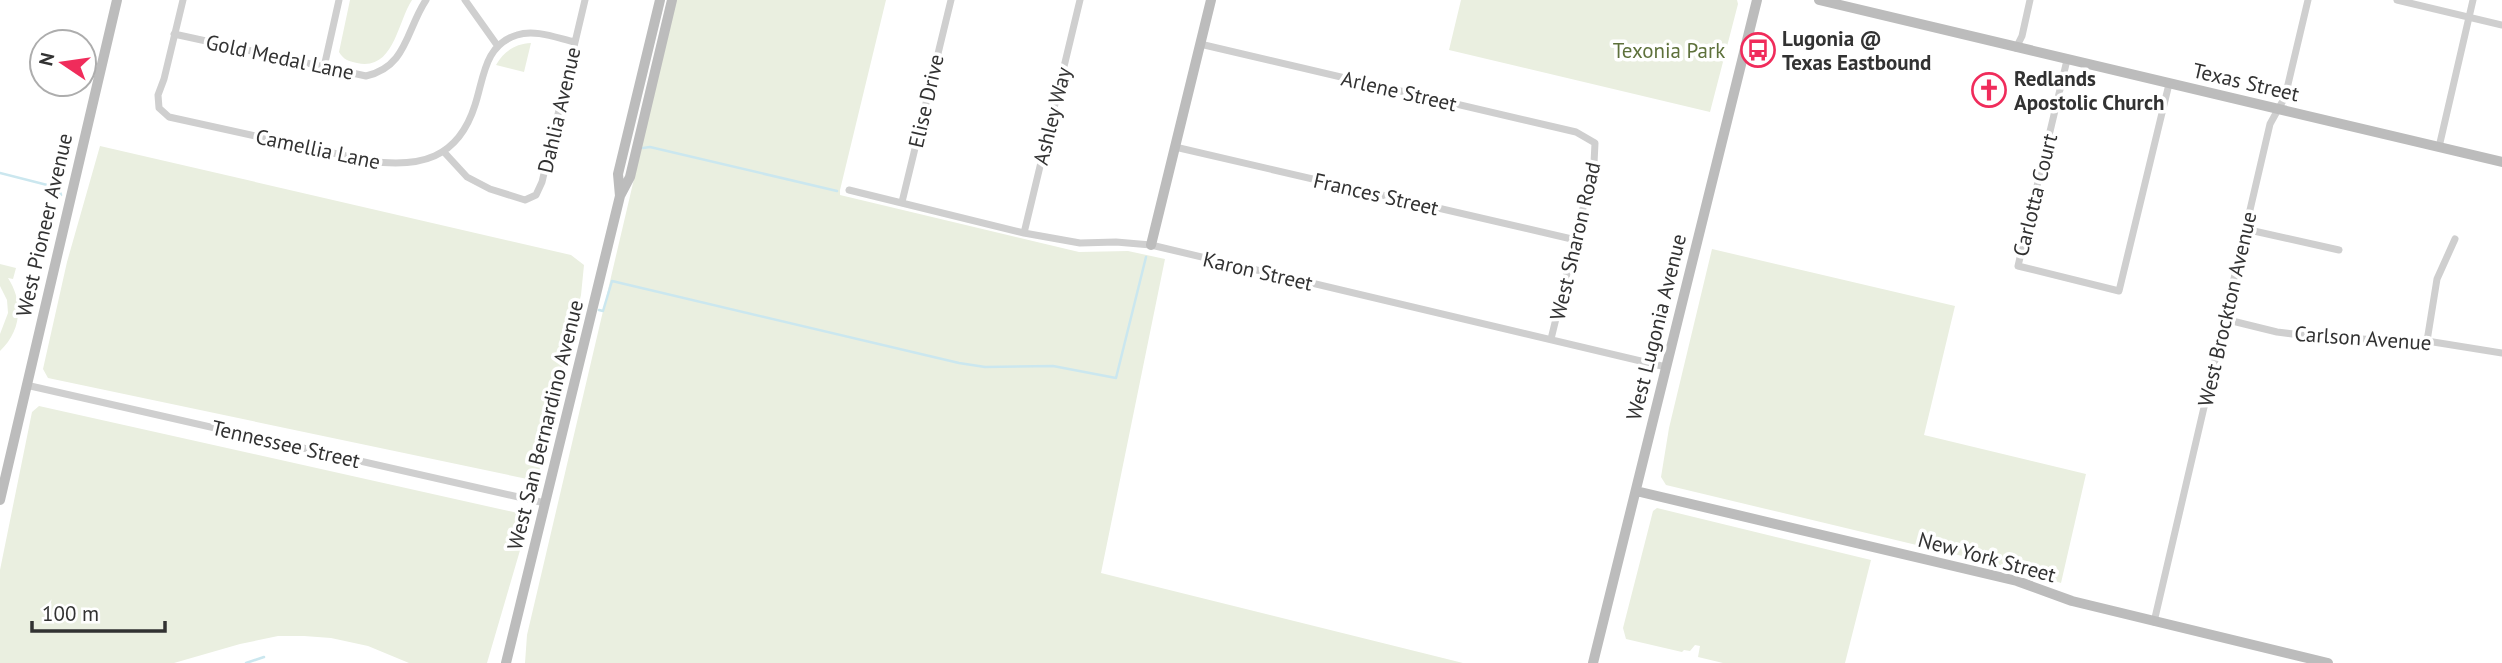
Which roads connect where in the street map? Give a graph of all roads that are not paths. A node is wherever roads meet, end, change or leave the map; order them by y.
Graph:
1 (117, 0) edge
2 (183, 0) edge
3 (339, 0) edge
4 (426, 0) edge
5 (464, 0) edge
6 (585, 0) edge
7 (660, 0) edge
8 (669, 0) edge
9 (951, 0) edge
10 (1080, 0) edge
11 (1211, 0) edge
12 (1757, 0) edge
13 (1819, 0) edge
14 (2030, 0) edge
15 (2308, 0) edge
16 (2397, 0) edge
17 (2473, 0) edge
18 (2469, 18) junction
19 (2502, 25) edge
20 (174, 34) junction
21 (575, 42) junction
22 (1200, 44) junction
23 (497, 45) junction
24 (2016, 48) junction
25 (2067, 60) junction
26 (324, 67) junction
27 (2169, 84) junction
28 (2279, 109) junction
29 (1595, 143) joint
30 (1175, 147) junction
31 (2439, 147) junction
32 (444, 152) junction
33 (2502, 162) edge
34 (849, 190) dead end
35 (621, 196) junction
36 (902, 202) junction
37 (2245, 229) junction
38 (1024, 233) junction
39 (2455, 239) dead end
40 (1576, 240) junction
41 (1151, 245) junction
42 (2339, 250) dead end
43 (2224, 320) junction
44 (1551, 339) junction
45 (2427, 341) junction
46 (2502, 353) edge
47 (1666, 367) junction
48 (26, 386) junction
49 (1636, 491) junction
50 (0, 500) edge
51 (545, 503) junction
52 (2154, 622) junction
53 (506, 663) edge
54 (1593, 663) edge
55 (2328, 663) edge

1 - 48 street, West Pioneer Avenue
2 - 20 street
3 - 26 street
4 - 26 street, Gold Medal Lane
5 - 23 street
6 - 21 street, Dahlia Avenue
7 - 35 street, West San Bernardino Avenue
8 - 35 street, West San Bernardino Avenue
9 - 36 street, Elise Drive
10 - 38 street, Ashley Way
11 - 22 street
12 - 47 street, West Lugonia Avenue
13 - 24 street, Texas Street
14 - 24 street
15 - 28 street, West Brockton Avenue
16 - 18 street
17 - 18 street
18 - 19 street
18 - 31 street
20 - 26 street, Gold Medal Lane
20 - 32 street, Camellia Lane
21 - 23 street
21 - 32 street, Dahlia Avenue
22 - 29 street, Arlene Street
22 - 30 street
23 - 32 street
24 - 25 street, Texas Street
25 - 27 street, Texas Street
25 - 27 street, Carlotta Court
27 - 28 street, Texas Street
28 - 31 street, Texas Street
28 - 37 street, West Brockton Avenue
29 - 40 street, West Sharon Road
30 - 40 street, Frances Street
30 - 41 street
31 - 33 street, Texas Street
34 - 36 street, Karon Street
35 - 51 street, West San Bernardino Avenue
36 - 38 street, Karon Street
37 - 42 street
37 - 43 street, West Brockton Avenue
38 - 41 street, Karon Street
39 - 45 street
40 - 44 street, West Sharon Road
41 - 44 street, Karon Street
43 - 45 street, Carlson Avenue
43 - 52 street, West Brockton Avenue
44 - 47 street, Karon Street
45 - 46 street, Carlson Avenue
47 - 49 street, West Lugonia Avenue
48 - 50 street, West Pioneer Avenue
48 - 51 street, Tennessee Street
49 - 52 street, New York Street
49 - 54 street, West Lugonia Avenue
51 - 53 street, West San Bernardino Avenue
52 - 55 street, New York Street

